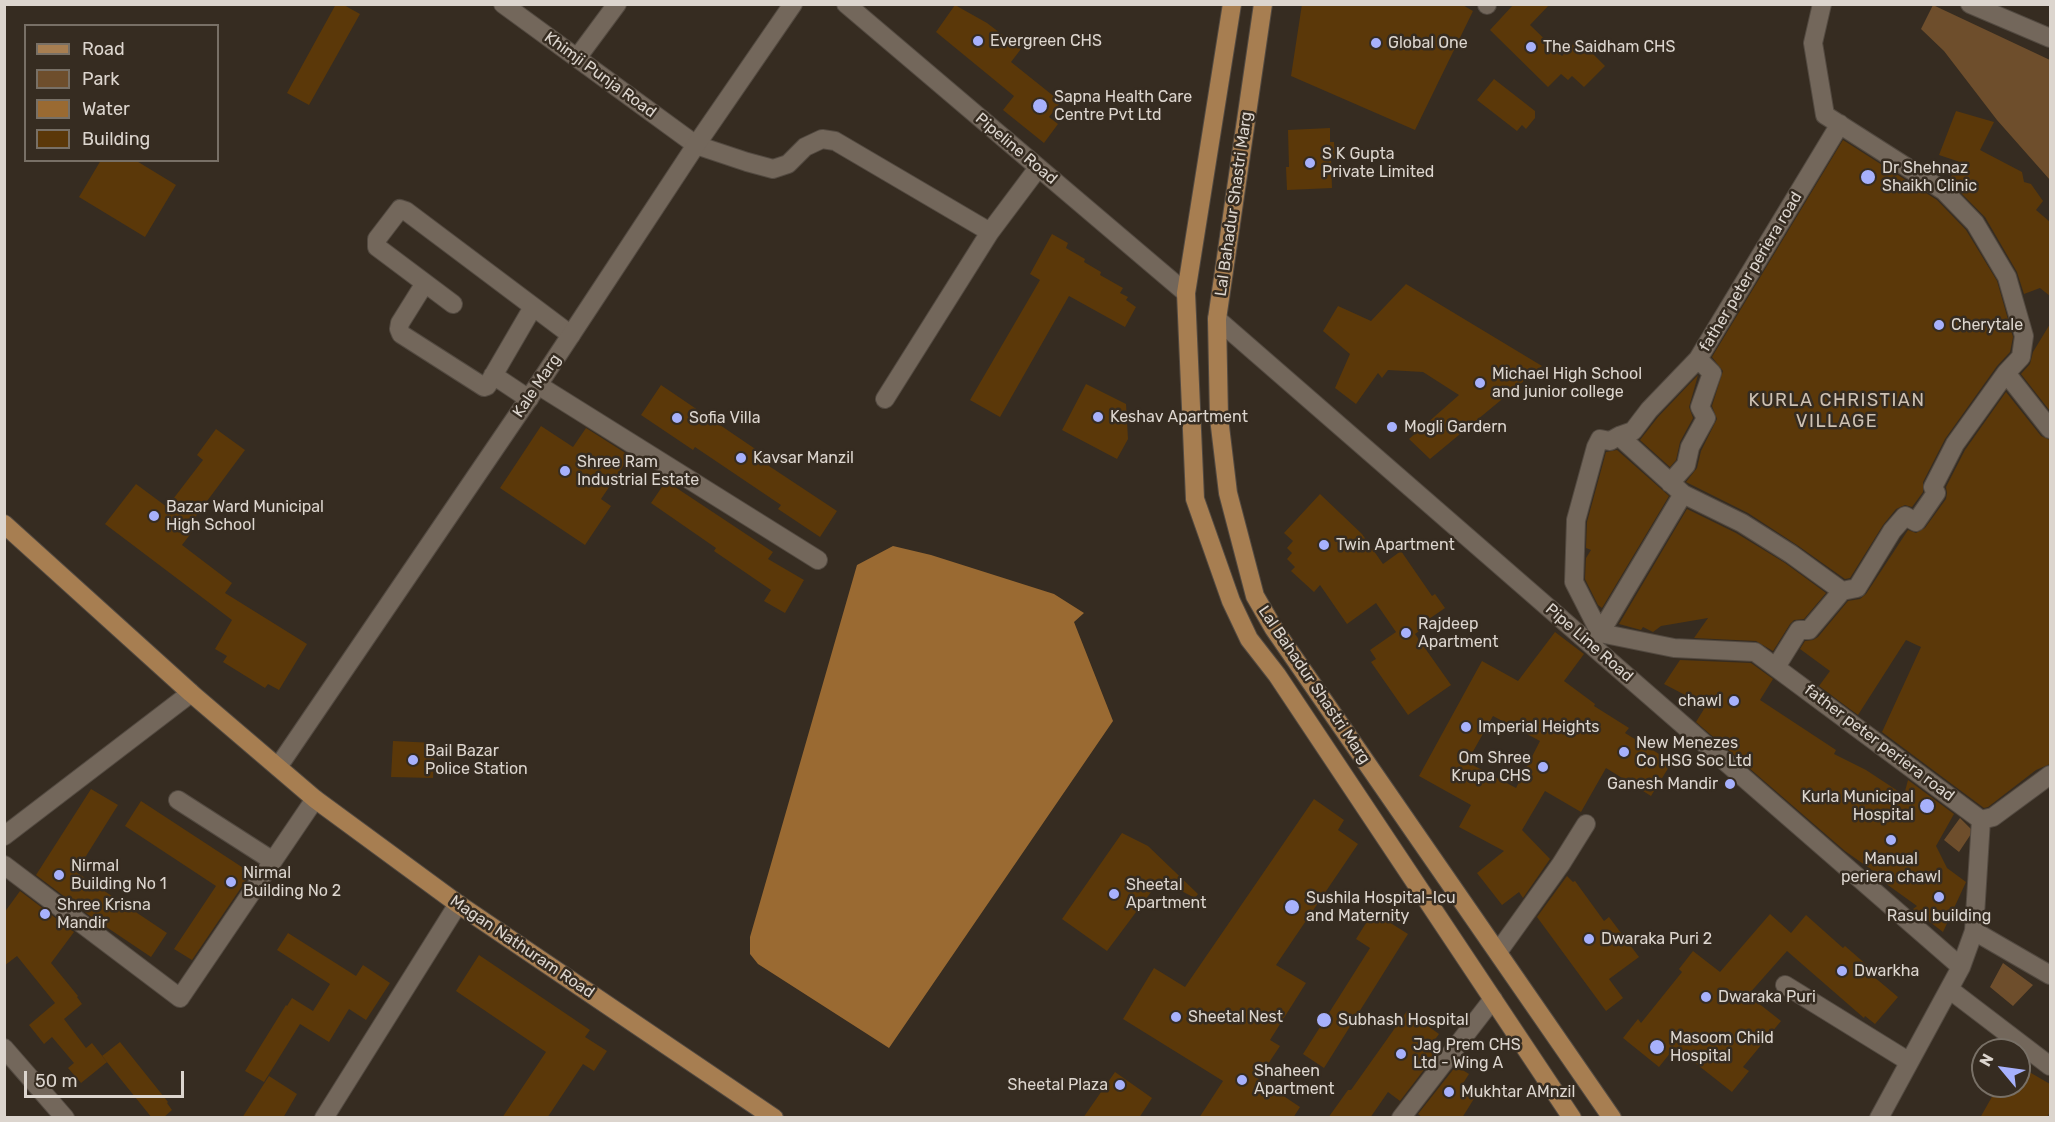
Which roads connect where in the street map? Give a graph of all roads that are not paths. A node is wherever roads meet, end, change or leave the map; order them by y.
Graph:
1 (503, 4) edge
2 (616, 4) edge
3 (793, 4) edge
4 (846, 4) edge
5 (1232, 4) edge
6 (1263, 4) edge
7 (1822, 4) edge
8 (1970, 4) edge
9 (2050, 38) edge
10 (577, 58) junction
11 (1840, 124) junction
12 (696, 145) junction
13 (1038, 168) junction
14 (990, 232) junction
15 (425, 283) junction
16 (1186, 293) junction
17 (453, 304) dead end
18 (533, 307) junction
19 (1217, 319) junction
20 (570, 336) junction
21 (1698, 359) junction
22 (2006, 374) junction
23 (493, 375) junction
24 (533, 392) junction
25 (885, 399) dead end
26 (2050, 429) edge
27 (1619, 436) junction
28 (1676, 489) junction
29 (4, 524) edge
30 (818, 560) dead end
31 (1842, 591) junction
32 (1600, 633) junction
33 (1776, 667) junction
34 (191, 693) junction
35 (278, 766) junction
36 (2050, 775) edge
37 (315, 799) junction
38 (178, 800) dead end
39 (1982, 820) junction
40 (1586, 824) dead end
41 (4, 836) edge
42 (273, 861) junction
43 (4, 865) edge
44 (458, 904) junction
45 (1974, 931) junction
46 (1498, 952) junction
47 (1961, 967) junction
48 (2050, 975) edge
49 (1785, 984) dead end
50 (1949, 989) junction
51 (1493, 999) junction
52 (4, 1048) edge
53 (1908, 1061) junction
54 (2050, 1066) edge
55 (65, 1118) edge
56 (324, 1118) edge
57 (774, 1118) edge
58 (1401, 1118) edge
59 (1572, 1118) edge
60 (1612, 1118) edge
61 (1879, 1118) edge

1 - 10 street, Khimji Punja Road
2 - 10 street
3 - 12 street, Kale Marg
4 - 13 street, Pipeline Road
5 - 16 main road, Lal Bahadur Shastri Marg
6 - 19 main road, Lal Bahadur Shastri Marg
7 - 11 street
8 - 9 street
10 - 12 street, Khimji Punja Road
11 - 21 street, father peter periera road
11 - 22 street
12 - 14 street, Khimji Punja Road
12 - 20 street, Kale Marg
13 - 14 street
13 - 16 street, Pipeline Road
14 - 25 street
15 - 17 street
15 - 18 street
15 - 23 street
16 - 51 main road, Lal Bahadur Shastri Marg
18 - 20 street
18 - 23 street
19 - 46 main road, Lal Bahadur Shastri Marg
19 - 47 street, Pipe Line Road
20 - 24 street, Kale Marg
21 - 27 street
21 - 28 street, father peter periera road
22 - 26 street
22 - 31 street
23 - 24 street
24 - 30 street
24 - 35 street, Kale Marg
27 - 28 street
27 - 32 street
28 - 31 street
28 - 32 street, father peter periera road
29 - 34 main road, Magan Nathuram Road
31 - 33 street
32 - 33 street, father peter periera road
33 - 39 street, father peter periera road
34 - 35 main road, Magan Nathuram Road
34 - 41 street
35 - 37 main road, Magan Nathuram Road
36 - 39 street
37 - 42 street
37 - 44 main road, Magan Nathuram Road
38 - 42 street
39 - 45 street
40 - 46 street
42 - 43 street
44 - 56 street
44 - 57 main road, Magan Nathuram Road
45 - 47 street
45 - 48 street
46 - 60 main road, Lal Bahadur Shastri Marg
47 - 50 street
49 - 53 street
50 - 53 street
50 - 54 street
51 - 58 street
51 - 59 main road, Lal Bahadur Shastri Marg
52 - 55 street
53 - 61 street

